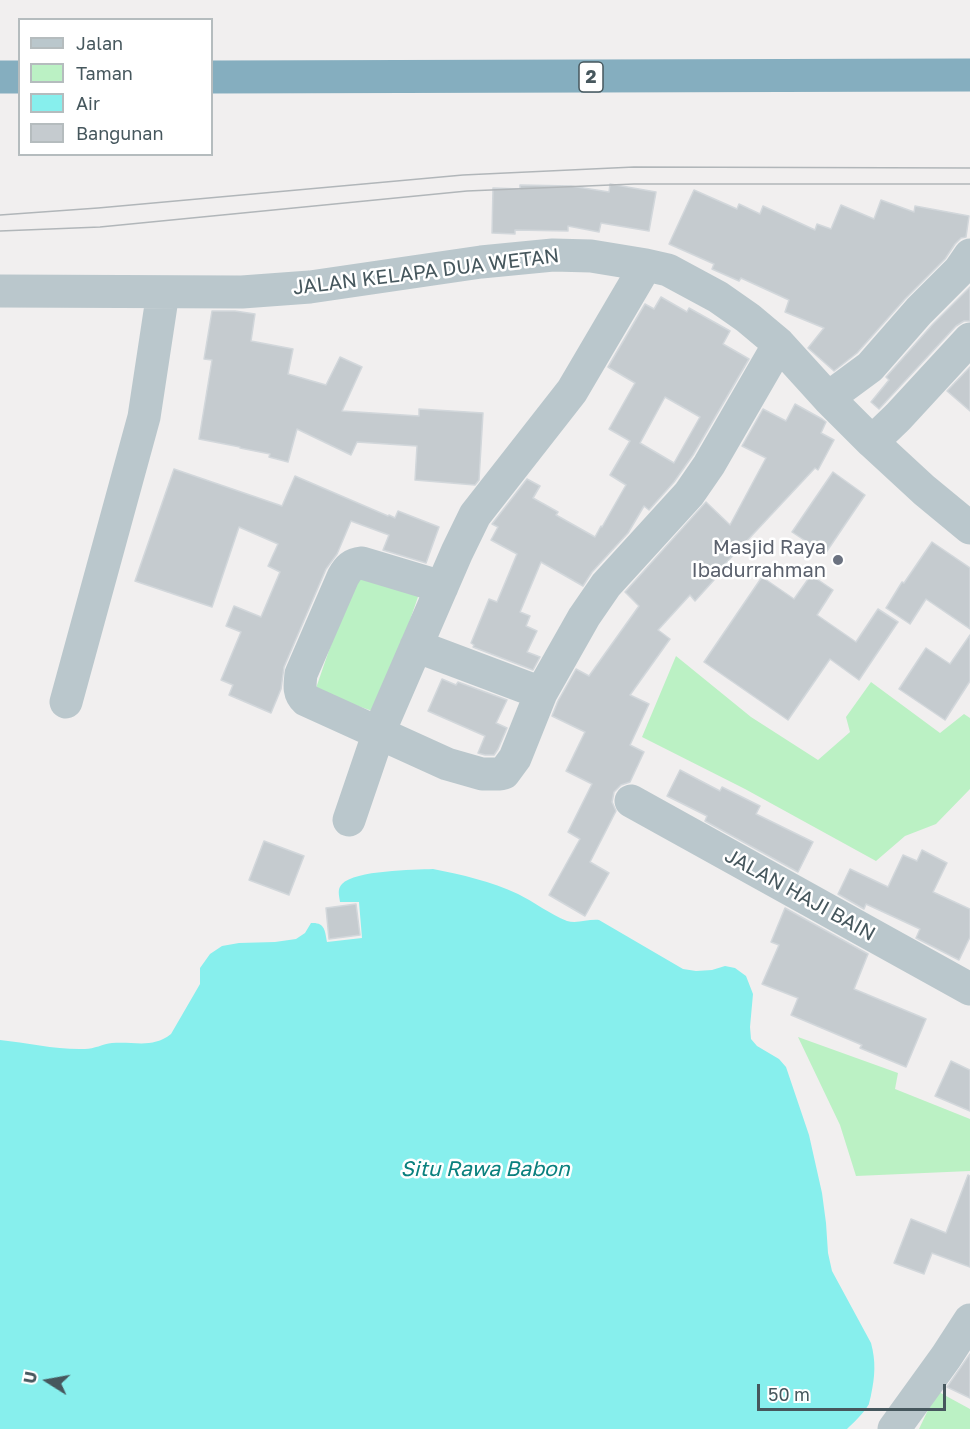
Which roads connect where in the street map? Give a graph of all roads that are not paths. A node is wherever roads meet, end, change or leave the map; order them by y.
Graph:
1 (970, 75) edge
2 (0, 77) edge
3 (18, 77) edge
4 (213, 77) edge
5 (970, 255) edge
6 (646, 265) junction
7 (0, 291) edge
8 (163, 292) junction
9 (970, 339) edge
10 (779, 344) junction
11 (828, 398) junction
12 (872, 442) junction
13 (970, 528) edge
14 (442, 587) junction
15 (416, 646) junction
16 (541, 693) junction
17 (66, 702) dead end
18 (379, 732) junction
19 (631, 801) dead end
20 (349, 820) dead end
21 (970, 989) edge
22 (970, 1320) edge
23 (894, 1429) edge

1 - 4 highway, 2
2 - 3 highway
5 - 11 street
6 - 8 street, JALAN KELAPA DUA WETAN
6 - 10 street, JALAN KELAPA DUA WETAN
6 - 14 street
7 - 8 street, JALAN KELAPA DUA WETAN
8 - 17 street
9 - 12 street
10 - 11 street, JALAN KELAPA DUA WETAN
10 - 16 street
11 - 12 street, JALAN KELAPA DUA WETAN
12 - 13 street, JALAN KELAPA DUA WETAN
14 - 15 street
14 - 18 street
15 - 16 street
15 - 18 street
16 - 18 street
18 - 20 street
19 - 21 street, JALAN HAJI BAIN
22 - 23 street

